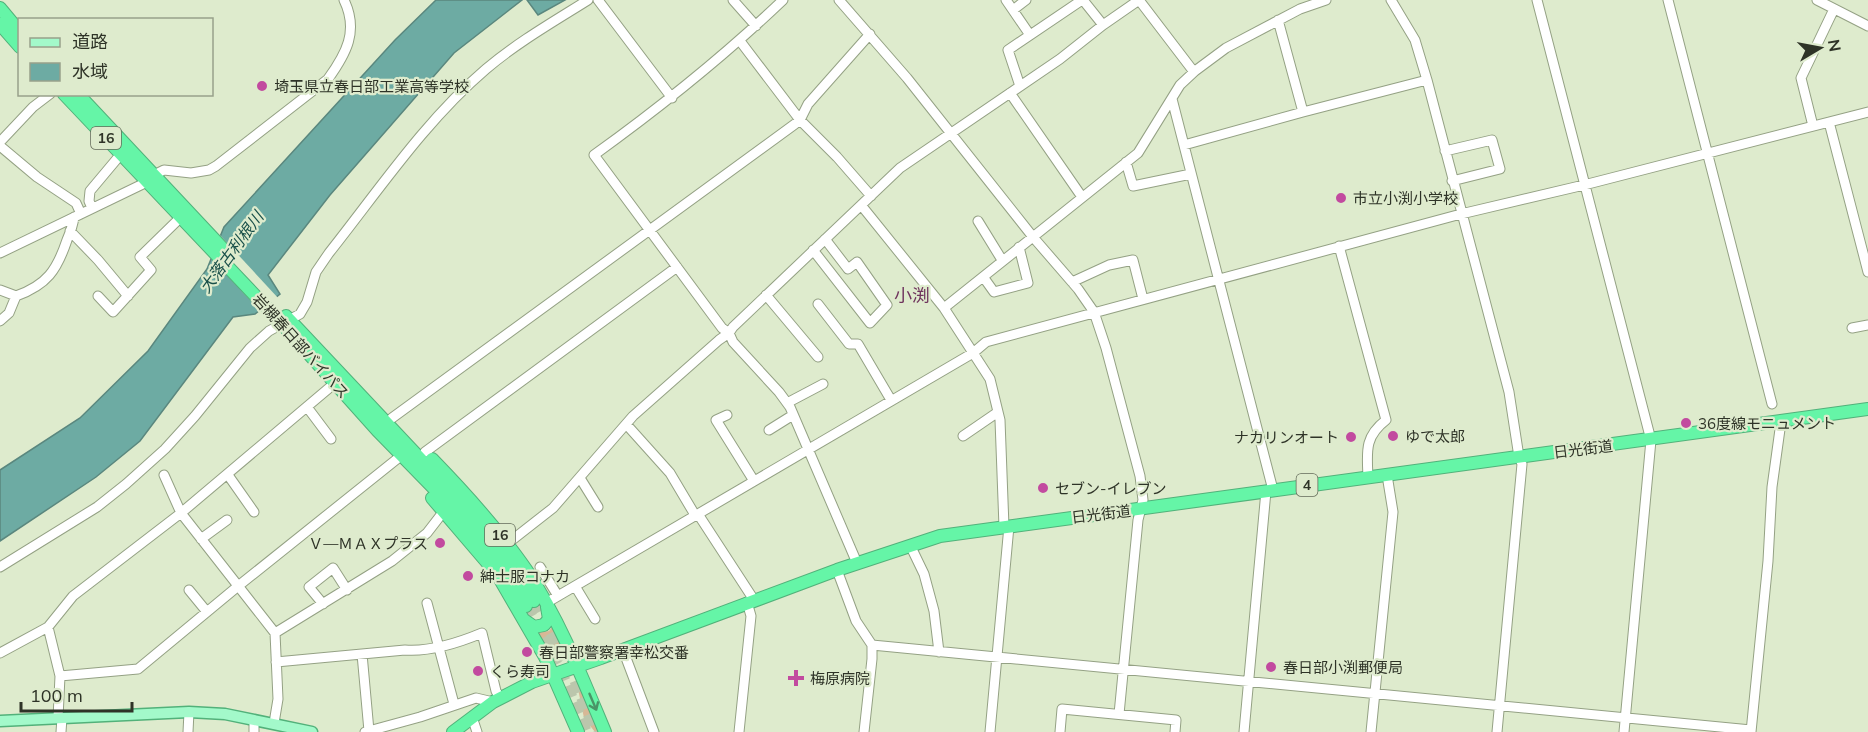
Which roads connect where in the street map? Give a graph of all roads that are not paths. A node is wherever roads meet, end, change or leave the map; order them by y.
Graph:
1 (344, 0) edge
2 (588, 0) edge
3 (598, 0) edge
4 (734, 0) edge
5 (783, 0) edge
6 (839, 0) edge
7 (1006, 0) edge
8 (1026, 0) edge
9 (1139, 0) edge
10 (1326, 0) edge
11 (1391, 0) edge
12 (1537, 0) edge
13 (1668, 0) edge
14 (1817, 0) edge
15 (1078, 1) edge
16 (1301, 4) edge
17 (0, 8) edge
18 (1834, 9) junction
19 (1013, 10) junction
20 (1278, 20) junction
21 (0, 24) edge
22 (1103, 25) junction
23 (756, 26) junction
24 (1868, 26) edge
25 (18, 30) edge
26 (870, 34) junction
27 (1030, 35) junction
28 (740, 41) junction
29 (18, 45) edge
30 (1194, 72) junction
31 (1427, 80) junction
32 (1020, 86) junction
33 (1010, 93) junction
34 (47, 96) edge
35 (66, 96) edge
36 (80, 96) edge
37 (672, 98) junction
38 (1172, 99) junction
39 (1303, 112) junction
40 (1868, 112) edge
41 (800, 120) junction
42 (1829, 122) junction
43 (1813, 126) junction
44 (951, 134) junction
45 (0, 144) edge
46 (1184, 146) junction
47 (1445, 151) junction
48 (1707, 153) junction
49 (121, 154) junction
50 (1126, 162) junction
51 (1191, 174) junction
52 (150, 178) junction
53 (1452, 181) junction
54 (1584, 185) junction
55 (871, 196) junction
56 (1082, 197) junction
57 (861, 205) junction
58 (92, 208) junction
59 (1461, 214) junction
60 (78, 215) junction
61 (181, 217) junction
62 (978, 221) dead end
63 (70, 231) junction
64 (649, 232) junction
65 (1032, 237) junction
66 (825, 239) junction
67 (209, 241) junction
68 (1339, 246) junction
69 (1019, 247) junction
70 (813, 250) junction
71 (0, 253) edge
72 (1002, 260) junction
73 (677, 267) junction
74 (1868, 272) edge
75 (984, 278) junction
76 (1219, 280) junction
77 (1072, 282) junction
78 (0, 290) edge
79 (766, 295) junction
80 (98, 296) dead end
81 (128, 296) junction
82 (16, 297) junction
83 (1143, 299) junction
84 (818, 304) dead end
85 (944, 308) junction
86 (1094, 312) junction
87 (0, 321) edge
88 (287, 323) junction
89 (1868, 325) edge
90 (1852, 328) dead end
91 (729, 333) junction
92 (973, 353) junction
93 (818, 357) dead end
94 (339, 380) junction
95 (823, 384) dead end
96 (891, 400) junction
97 (787, 403) junction
98 (1772, 404) dead end
99 (307, 407) junction
100 (1868, 409) edge
101 (998, 412) junction
102 (727, 415) dead end
103 (793, 415) junction
104 (392, 418) junction
105 (1781, 422) junction
106 (626, 424) junction
107 (377, 430) junction
108 (769, 430) dead end
109 (963, 435) dead end
110 (331, 439) dead end
111 (1651, 440) junction
112 (808, 449) junction
113 (425, 452) junction
114 (1519, 457) junction
115 (397, 459) junction
116 (164, 475) dead end
117 (228, 475) junction
118 (1386, 475) junction
119 (1368, 477) junction
120 (580, 478) junction
121 (754, 481) junction
122 (1270, 490) junction
123 (598, 507) dead end
124 (1141, 509) junction
125 (444, 511) junction
126 (254, 512) dead end
127 (181, 513) junction
128 (697, 514) junction
129 (227, 520) dead end
130 (1006, 526) junction
131 (201, 539) junction
132 (507, 544) junction
133 (910, 545) junction
134 (856, 563) junction
135 (0, 567) edge
136 (540, 567) dead end
137 (837, 570) junction
138 (575, 586) junction
139 (237, 587) junction
140 (189, 590) dead end
141 (347, 590) junction
142 (558, 596) junction
143 (751, 601) junction
144 (427, 603) dead end
145 (322, 604) junction
146 (533, 607) junction
147 (207, 612) junction
148 (595, 619) dead end
149 (48, 627) junction
150 (275, 633) junction
151 (872, 645) junction
152 (438, 647) junction
153 (623, 650) junction
154 (939, 652) junction
155 (0, 653) edge
156 (362, 654) junction
157 (998, 657) junction
158 (276, 662) junction
159 (577, 666) junction
160 (1124, 668) junction
161 (554, 675) junction
162 (60, 676) junction
163 (1249, 681) junction
164 (1375, 694) junction
165 (497, 700) junction
166 (454, 704) junction
167 (1499, 707) junction
168 (189, 712) junction
169 (1119, 714) junction
170 (472, 717) junction
171 (1625, 717) junction
172 (60, 718) junction
173 (254, 720) junction
174 (0, 721) edge
175 (274, 723) junction
176 (1751, 731) edge
177 (61, 732) edge
178 (188, 732) edge
179 (254, 732) edge
180 (312, 732) edge
181 (367, 732) edge
182 (453, 732) edge
183 (477, 732) edge
184 (578, 732) edge
185 (605, 732) edge
186 (654, 732) edge
187 (739, 732) edge
188 (864, 732) edge
189 (990, 732) edge
190 (1060, 732) edge
191 (1175, 732) edge
192 (1244, 732) edge
193 (1371, 732) edge
194 (1497, 732) edge
195 (1624, 732) edge

1 - 52 street
2 - 88 street
3 - 37 street
4 - 23 street
5 - 23 street
6 - 26 street
7 - 19 street
8 - 19 street
9 - 22 street
9 - 30 street
10 - 16 street
11 - 31 street
12 - 54 street
13 - 48 street
14 - 18 street
15 - 22 street
15 - 27 street
16 - 20 street
17 - 25 highway
18 - 24 street
18 - 43 street
19 - 27 street
20 - 30 street
20 - 39 street
21 - 29 highway
22 - 32 street
23 - 28 street
26 - 41 street
26 - 44 street
27 - 32 street
28 - 37 street
28 - 41 street
30 - 38 street
31 - 39 street
31 - 47 street
32 - 33 street
33 - 44 street
33 - 56 street
34 - 45 street
35 - 49 highway, 岩槻春日部バイパス / 16
36 - 52 highway, 岩槻春日部バイパス / 16
37 - 64 street
38 - 46 street
38 - 50 street
39 - 46 street
40 - 42 street
41 - 55 street
41 - 64 street
42 - 43 street
42 - 74 street
43 - 48 street
44 - 55 street
44 - 65 street
45 - 60 street
46 - 51 street
47 - 53 street
47 - 53 street
48 - 54 street
48 - 98 street
49 - 52 highway, 岩槻春日部バイパス / 16
49 - 58 street
50 - 51 street
50 - 56 street
51 - 76 street
52 - 58 street
52 - 61 highway, 岩槻春日部バイパス / 16
52 - 67 highway, 岩槻春日部バイパス / 16
53 - 59 street
54 - 59 street
54 - 111 street
55 - 57 street
56 - 65 street
57 - 66 street
57 - 85 street
58 - 60 street
59 - 68 street
59 - 114 street
60 - 63 street
60 - 71 street
61 - 67 highway, 岩槻春日部バイパス / 16
61 - 81 street
62 - 72 street
63 - 81 street
63 - 82 street
64 - 73 street
64 - 104 street
65 - 69 street
65 - 77 street
66 - 70 street
66 - 70 street
67 - 88 highway, 岩槻春日部バイパス / 16
68 - 76 street
68 - 119 street
69 - 72 street
69 - 75 street
70 - 79 street
72 - 75 street
73 - 91 street
73 - 113 street
75 - 85 street
76 - 83 street
76 - 122 street
77 - 83 street
77 - 86 street
78 - 82 street
79 - 91 street
79 - 93 street
80 - 81 street
82 - 87 street
83 - 86 street
84 - 96 street
85 - 92 street
86 - 92 street
86 - 124 street
88 - 94 highway, 岩槻春日部バイパス / 16
88 - 135 street
89 - 90 street
91 - 97 street
91 - 106 street
92 - 96 street
92 - 101 street
94 - 99 street
94 - 104 highway, 16
94 - 107 highway, 岩槻春日部バイパス / 16
94 - 146 highway, 岩槻春日部バイパス / 16
95 - 97 street
96 - 112 street
97 - 103 street
99 - 110 street
99 - 117 street
100 - 105 highway, 日光街道 / 4
101 - 109 street
101 - 130 street
102 - 121 street
103 - 108 street
103 - 112 street
104 - 113 highway, 16
105 - 111 highway, 日光街道 / 4
105 - 176 street
106 - 120 street
106 - 128 street
107 - 115 highway, 16
107 - 146 highway, 岩槻春日部バイパス / 16
111 - 114 highway, 日光街道 / 4
111 - 171 street
112 - 121 street
112 - 134 street
113 - 132 highway, 16
114 - 118 highway, 日光街道 / 4
114 - 167 street
115 - 125 highway, 16
115 - 139 street
116 - 127 street
117 - 126 street
117 - 127 street
118 - 119 highway, 日光街道 / 4
118 - 164 street
119 - 122 highway, 日光街道 / 4
120 - 123 street
120 - 132 street
121 - 128 street
122 - 124 highway, 日光街道 / 4
122 - 163 street
124 - 130 highway, 日光街道 / 4
124 - 160 street
125 - 141 street
125 - 146 highway, 16
127 - 131 street
127 - 149 street
128 - 138 street
128 - 143 street
129 - 131 street
130 - 133 highway, 日光街道 / 4
130 - 157 street
131 - 139 street
132 - 146 highway, 16
133 - 134 highway, 日光街道 / 4
133 - 154 street
134 - 137 highway, 日光街道 / 4
136 - 142 street
137 - 143 highway, 日光街道 / 4
137 - 151 street
138 - 142 street
138 - 148 street
139 - 147 street
139 - 150 street
140 - 147 street
141 - 145 street
141 - 145 street
142 - 146 street
143 - 153 highway, 日光街道 / 4
143 - 187 street
144 - 152 street
145 - 150 street
146 - 159 highway, 16
146 - 161 highway, 16
147 - 162 street
149 - 155 street
149 - 162 street
150 - 158 street
151 - 154 street
151 - 188 street
152 - 156 street
152 - 165 street
152 - 166 street
153 - 159 highway, 日光街道 / 4
153 - 186 street
154 - 157 street
156 - 158 street
156 - 181 street
157 - 160 street
157 - 189 street
158 - 175 street
159 - 161 highway, 日光街道 / 4
159 -> 185 highway, 16
160 - 163 street
160 - 169 street
161 - 165 highway, 日光街道 / 4
161 - 184 highway, 16
162 - 172 street
163 - 164 street
163 - 192 street
164 - 167 street
164 - 193 street
165 - 166 street, 日光街道
165 - 170 highway, 4
166 - 181 street, 日光街道
167 - 171 street
167 - 194 street
168 - 172 main road
168 - 173 main road
168 - 178 street
169 - 190 street
169 - 191 street
170 - 182 highway, 4
170 - 183 street
171 - 176 street
171 - 195 street
172 - 174 main road
172 - 177 street
173 - 175 main road
173 - 179 street
175 - 180 main road

